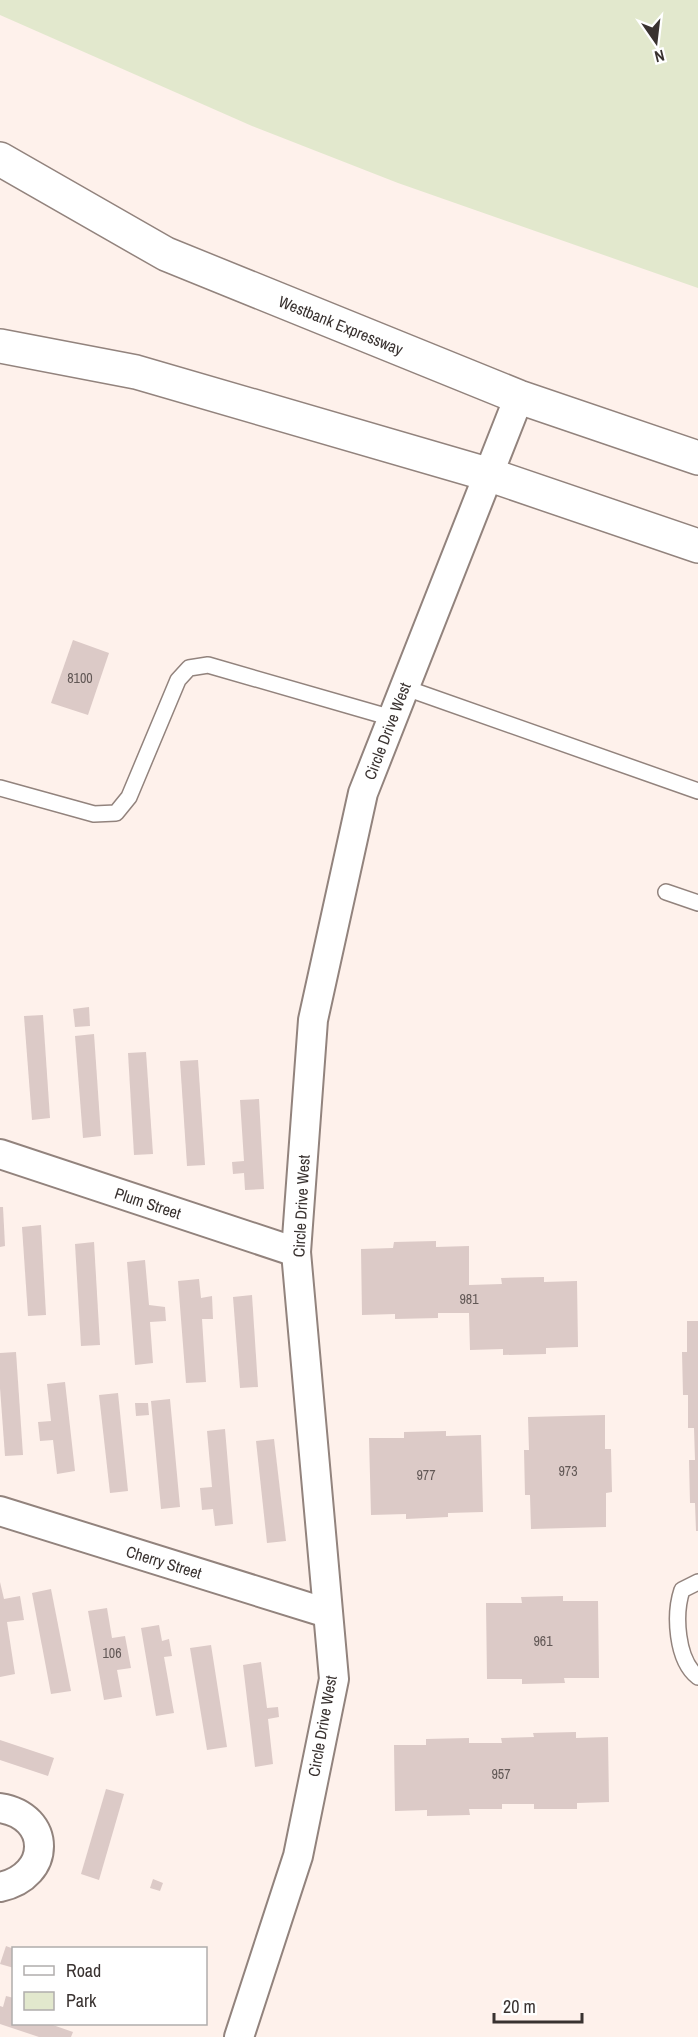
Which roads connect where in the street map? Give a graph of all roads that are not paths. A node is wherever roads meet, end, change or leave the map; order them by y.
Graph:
1 (0, 159) edge
2 (0, 346) edge
3 (519, 397) junction
4 (698, 458) edge
5 (487, 474) junction
6 (698, 546) edge
7 (403, 687) junction
8 (392, 718) junction
9 (0, 788) edge
10 (698, 791) edge
11 (666, 892) dead end
12 (698, 903) edge
13 (0, 1154) edge
14 (296, 1252) junction
15 (0, 1511) edge
16 (698, 1582) edge
17 (327, 1613) junction
18 (698, 1677) edge
19 (0, 1808) edge
20 (0, 1887) edge
21 (240, 2037) edge

1 - 3 highway, Westbank Expressway
2 - 5 highway
3 - 4 highway, Westbank Expressway
3 - 5 street, Circle Drive West
5 - 6 highway
5 - 7 street, Circle Drive West
7 - 8 street, Circle Drive West
7 - 10 lane
8 - 9 lane
8 - 14 street, Circle Drive West
11 - 12 lane
13 - 14 street, Plum Street
14 - 17 street, Circle Drive West
15 - 17 street, Cherry Street
16 - 18 lane
17 - 21 street, Circle Drive West
19 - 20 street

